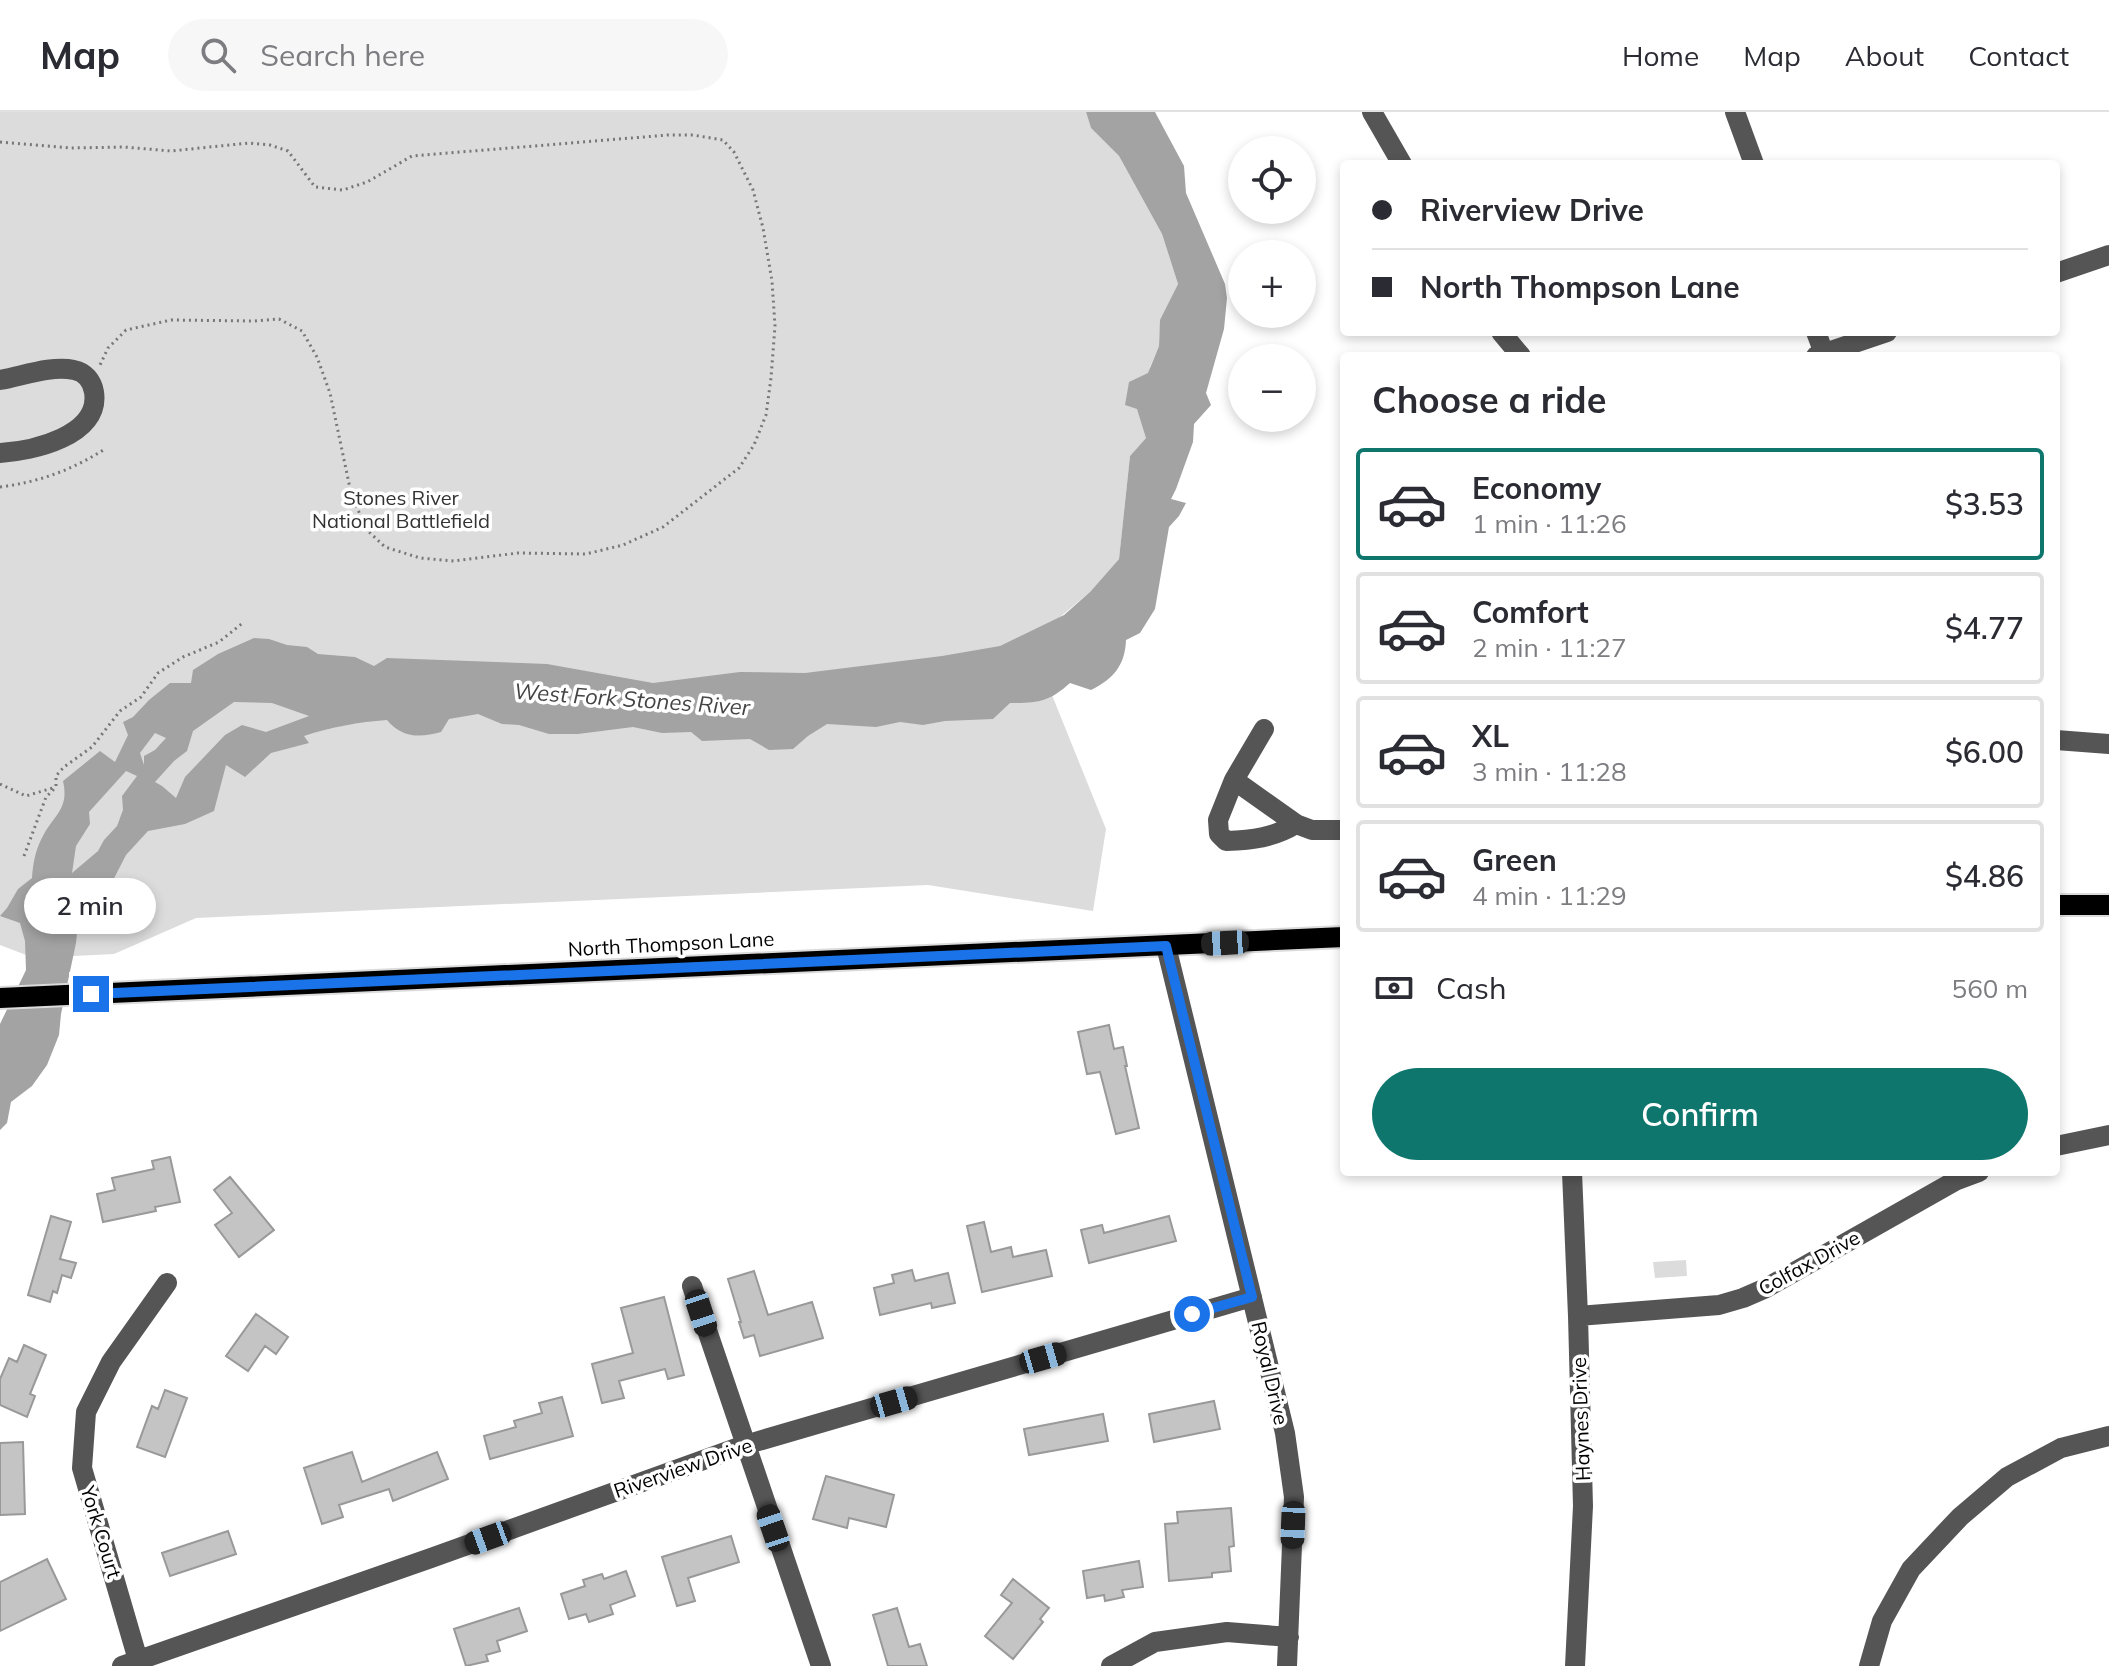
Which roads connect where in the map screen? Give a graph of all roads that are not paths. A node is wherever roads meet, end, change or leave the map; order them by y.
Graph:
1 (1372, 112) edge
2 (1735, 112) edge
3 (1400, 160) edge
4 (1753, 160) edge
5 (2109, 255) edge
6 (2060, 272) edge
7 (1504, 336) edge
8 (1876, 336) edge
9 (1518, 352) edge
10 (1830, 352) edge
11 (0, 380) edge
12 (0, 453) edge
13 (1264, 729) dead end
14 (2060, 740) edge
15 (2109, 744) edge
16 (1234, 780) junction
17 (1296, 824) junction
18 (1340, 830) edge
19 (2060, 905) edge
20 (2109, 905) edge
21 (1340, 937) edge
22 (1166, 946) junction
23 (0, 998) edge
24 (2109, 1135) edge
25 (2060, 1145) edge
26 (1572, 1176) edge
27 (1953, 1177) edge
28 (167, 1283) dead end
29 (692, 1286) dead end
30 (1252, 1297) junction
31 (1578, 1316) junction
32 (2109, 1436) edge
33 (745, 1445) junction
34 (1289, 1637) junction
35 (130, 1663) edge
36 (821, 1666) edge
37 (1111, 1666) edge
38 (1287, 1666) edge
39 (1575, 1666) edge
40 (1869, 1666) edge

1 - 3 street
2 - 4 street
5 - 6 street
7 - 9 street
8 - 10 street
11 - 12 street
13 - 16 street
14 - 15 street
16 - 17 street
16 - 17 street
17 - 18 street
19 - 20 main road
21 - 22 main road, North Thompson Lane
22 - 23 main road, North Thompson Lane
22 - 30 street, Royal Drive
24 - 25 street
26 - 31 street, Haynes Drive
27 - 31 street, Colfax Drive
28 - 35 street, York Court
29 - 33 street
30 - 33 street, Riverview Drive
30 - 34 street, Royal Drive
31 - 39 street, Haynes Drive
32 - 40 street
33 - 35 street, Riverview Drive
33 - 36 street
34 - 37 street
34 - 38 street, Royal Drive

